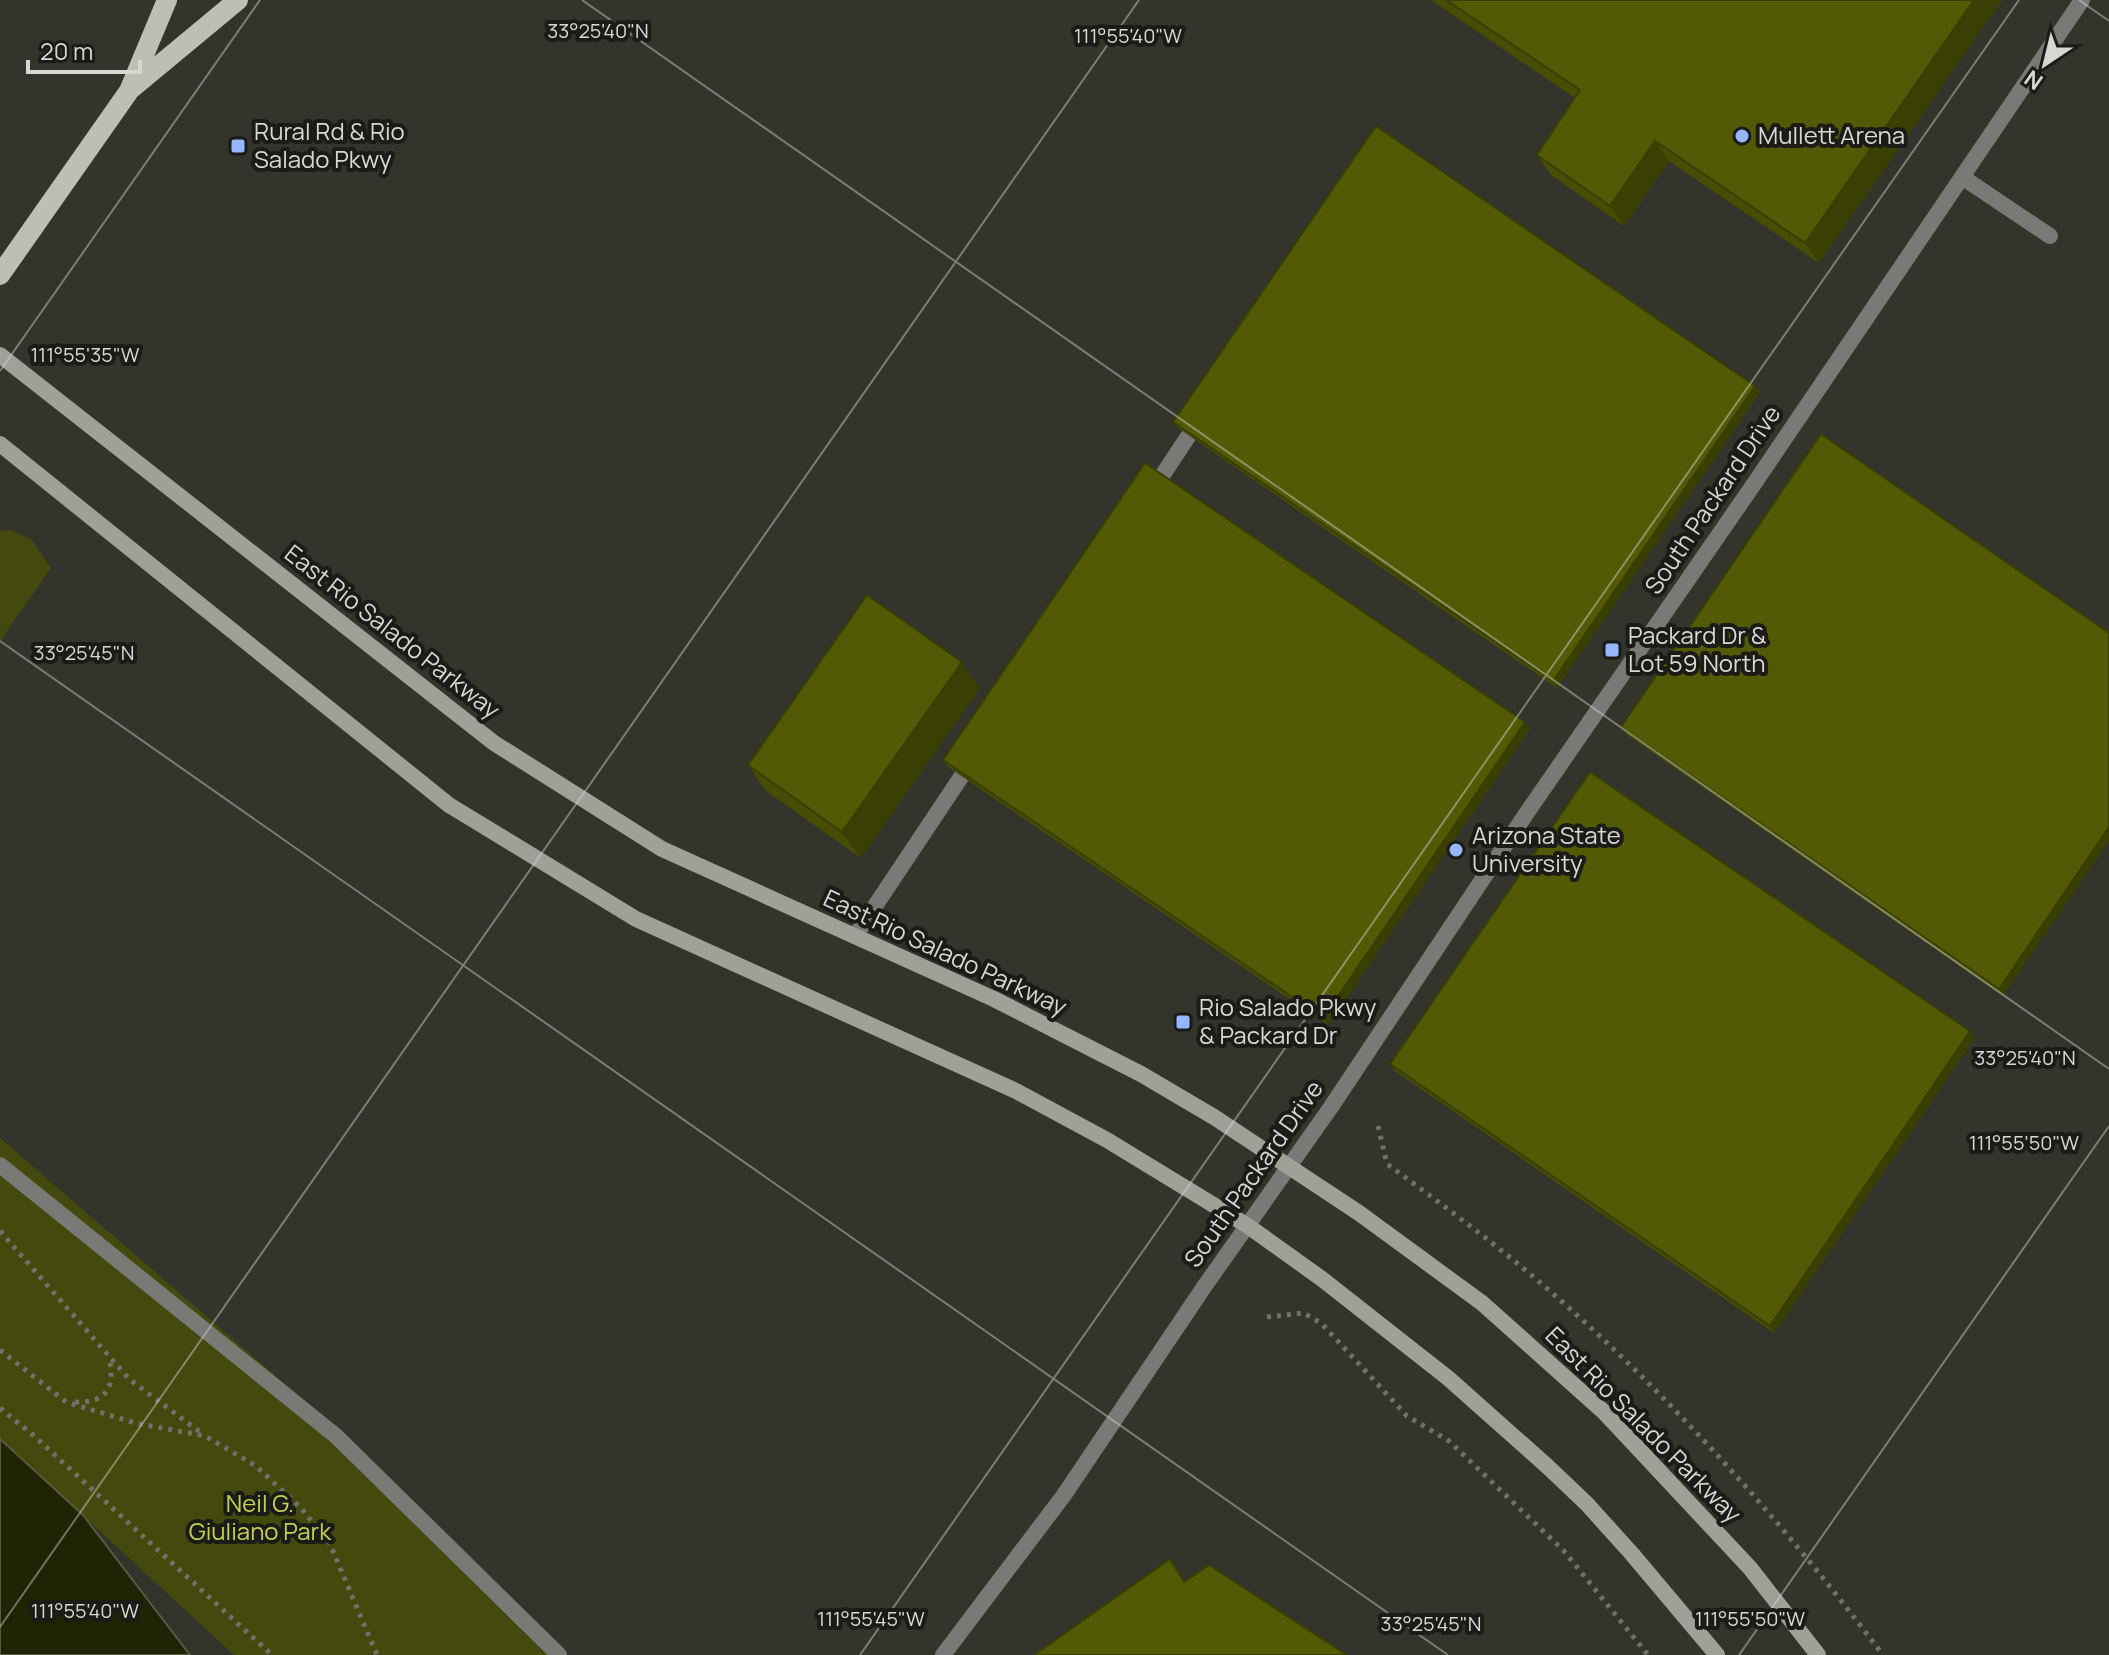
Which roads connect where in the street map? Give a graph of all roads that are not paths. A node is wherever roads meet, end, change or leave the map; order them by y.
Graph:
1 (167, 0) edge
2 (238, 0) edge
3 (2082, 0) edge
4 (129, 91) junction
5 (1962, 177) junction
6 (2050, 236) dead end
7 (0, 275) edge
8 (0, 355) edge
9 (1208, 406) edge
10 (0, 444) edge
11 (1139, 511) edge
12 (979, 750) edge
13 (855, 936) junction
14 (0, 1165) edge
15 (1290, 1167) junction
16 (1248, 1226) junction
17 (559, 1655) edge
18 (943, 1655) edge
19 (1717, 1655) edge
20 (1818, 1655) edge

1 - 4 main road
2 - 4 main road
3 - 5 street, South Packard Drive
4 - 7 main road
5 - 6 street
5 - 15 street, South Packard Drive
8 - 13 main road, East Rio Salado Parkway
9 - 11 street
10 - 16 main road
12 - 13 street
13 - 15 main road, East Rio Salado Parkway
14 - 17 street
15 - 16 street, South Packard Drive
15 - 20 main road, East Rio Salado Parkway
16 - 18 street, South Packard Drive
16 - 19 main road

